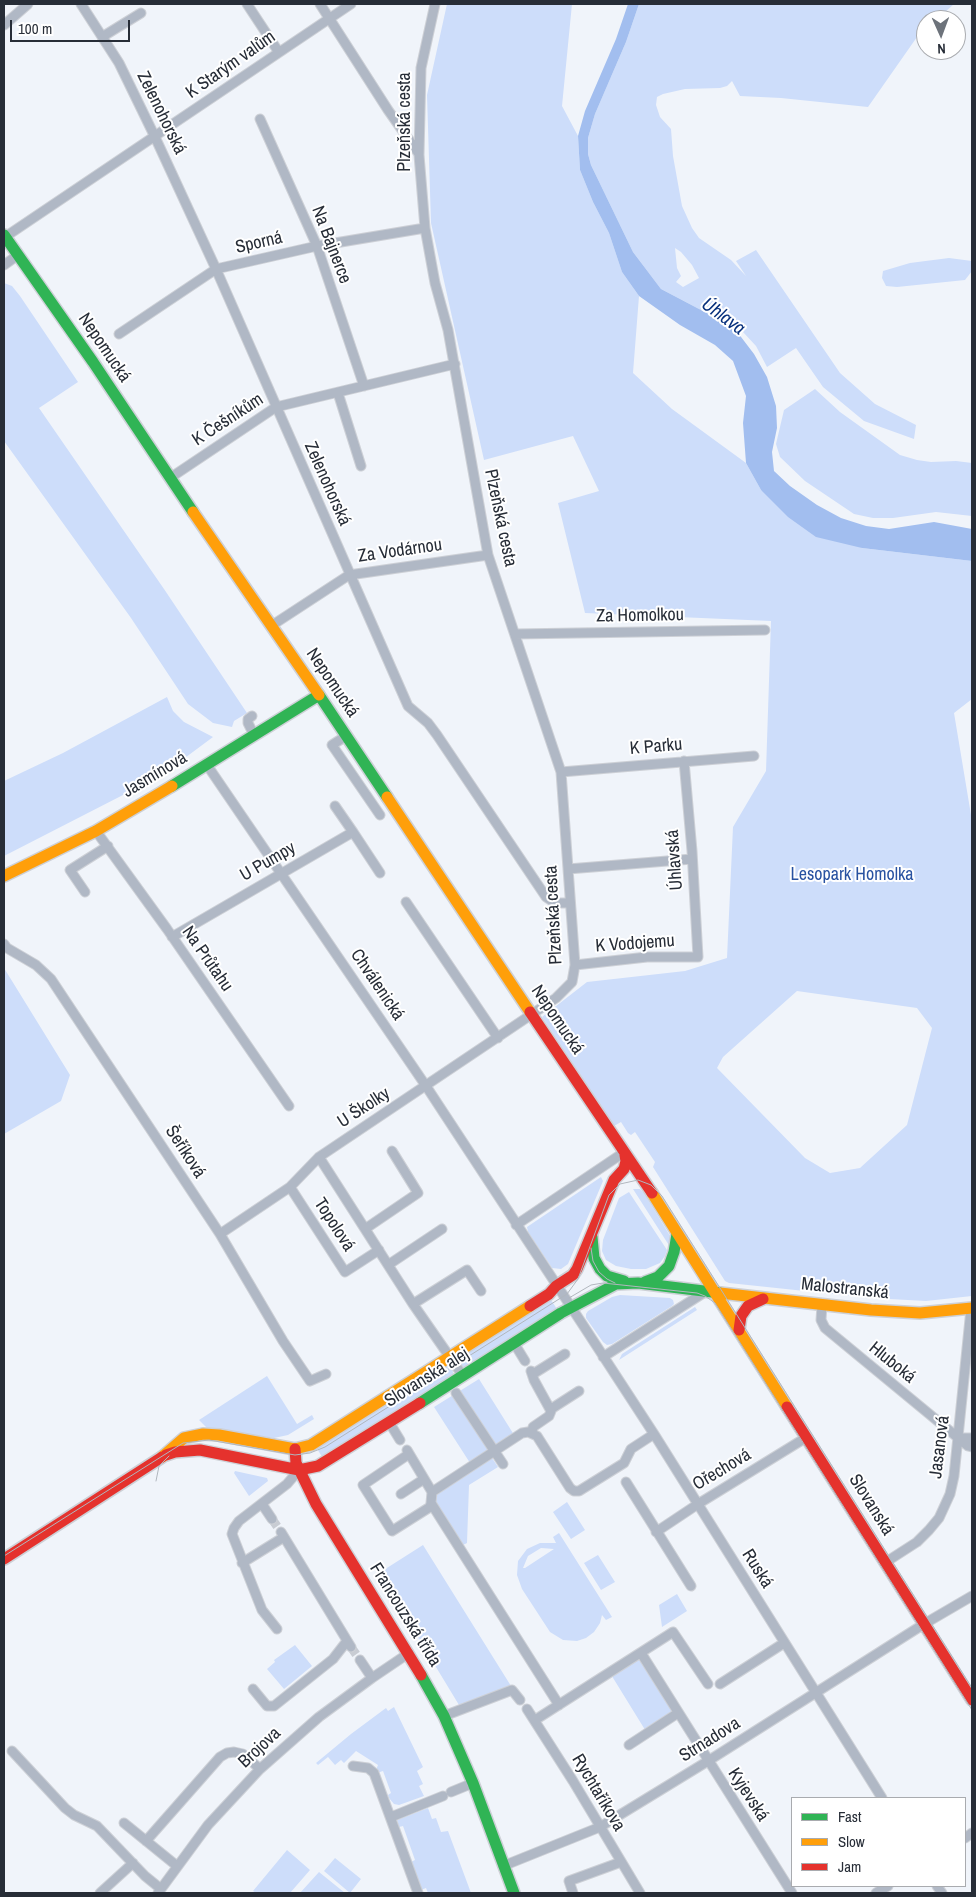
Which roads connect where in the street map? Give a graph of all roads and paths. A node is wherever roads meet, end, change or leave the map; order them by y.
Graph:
1 (28, 4) edge
2 (81, 4) edge
3 (247, 4) edge
4 (320, 4) edge
5 (351, 4) edge
6 (434, 4) edge
7 (142, 13) dead end
8 (330, 18) junction
9 (4, 25) edge
10 (102, 38) junction
11 (278, 51) junction
12 (260, 119) dead end
13 (155, 137) junction
14 (419, 155) junction
15 (425, 228) junction
16 (4, 236) edge
17 (317, 246) junction
18 (18, 255) junction
19 (4, 264) edge
20 (216, 269) junction
21 (119, 334) dead end
22 (455, 364) junction
23 (364, 386) junction
24 (338, 393) junction
25 (276, 407) junction
26 (361, 466) dead end
27 (170, 478) junction
28 (488, 555) junction
29 (349, 575) junction
30 (271, 626) junction
31 (765, 630) dead end
32 (515, 634) junction
33 (319, 695) junction
34 (252, 716) dead end
35 (254, 735) junction
36 (346, 736) junction
37 (754, 756) dead end
38 (684, 761) junction
39 (207, 765) junction
40 (561, 772) junction
41 (335, 806) dead end
42 (380, 815) dead end
43 (96, 830) junction
44 (353, 832) junction
45 (108, 846) junction
46 (692, 859) junction
47 (568, 868) junction
48 (380, 873) dead end
49 (280, 874) junction
50 (4, 876) edge
51 (85, 892) dead end
52 (406, 902) dead end
53 (570, 903) junction
54 (172, 937) junction
55 (4, 944) edge
56 (698, 957) joint
57 (575, 965) junction
58 (532, 1015) junction
59 (498, 1038) junction
60 (426, 1086) junction
61 (290, 1106) dead end
62 (392, 1151) dead end
63 (624, 1154) junction
64 (319, 1157) junction
65 (638, 1175) junction
66 (618, 1176) junction
67 (290, 1187) junction
68 (516, 1226) junction
69 (365, 1229) junction
70 (442, 1229) dead end
71 (593, 1230) junction
72 (220, 1234) junction
73 (677, 1234) junction
74 (379, 1250) junction
75 (388, 1265) junction
76 (635, 1282) junction
77 (556, 1286) junction
78 (481, 1291) dead end
79 (711, 1291) junction
80 (772, 1299) junction
81 (413, 1304) junction
82 (822, 1305) junction
83 (571, 1308) junction
84 (972, 1308) edge
85 (971, 1325) edge
86 (739, 1330) junction
87 (514, 1343) junction
88 (566, 1354) dead end
89 (450, 1357) junction
90 (603, 1357) junction
91 (525, 1361) dead end
92 (326, 1374) dead end
93 (463, 1376) junction
94 (580, 1391) dead end
95 (456, 1393) dead end
96 (551, 1409) junction
97 (389, 1422) junction
98 (532, 1432) junction
99 (654, 1434) junction
100 (807, 1437) junction
101 (958, 1438) junction
102 (972, 1438) edge
103 (400, 1440) dead end
104 (972, 1447) edge
105 (295, 1449) junction
106 (494, 1452) junction
107 (166, 1456) junction
108 (502, 1464) dead end
109 (299, 1470) junction
110 (424, 1479) junction
111 (626, 1482) dead end
112 (432, 1492) junction
113 (401, 1494) dead end
114 (262, 1504) junction
115 (698, 1504) junction
116 (431, 1505) junction
117 (272, 1520) tunnel mouth
118 (656, 1532) junction
119 (4, 1559) edge
120 (242, 1562) junction
121 (886, 1562) junction
122 (691, 1586) dead end
123 (972, 1596) edge
124 (924, 1624) junction
125 (277, 1629) dead end
126 (784, 1643) junction
127 (409, 1653) junction
128 (640, 1654) junction
129 (360, 1660) tunnel mouth
130 (372, 1678) junction
131 (708, 1684) dead end
132 (720, 1684) dead end
133 (253, 1689) dead end
134 (815, 1692) junction
135 (520, 1700) dead end
136 (972, 1700) edge
137 (560, 1705) junction
138 (527, 1710) dead end
139 (678, 1713) junction
140 (444, 1716) junction
141 (535, 1720) junction
142 (629, 1745) dead end
143 (12, 1751) dead end
144 (708, 1761) junction
145 (353, 1766) dead end
146 (260, 1769) junction
147 (473, 1783) junction
148 (881, 1797) edge
149 (391, 1817) junction
150 (124, 1823) dead end
151 (600, 1827) junction
152 (146, 1842) junction
153 (621, 1862) junction
154 (132, 1863) junction
155 (177, 1866) junction
156 (504, 1866) junction
157 (160, 1891) edge
158 (100, 1893) edge
159 (418, 1893) edge
160 (514, 1893) edge
161 (573, 1893) edge
162 (640, 1893) edge
163 (792, 1893) edge

1 - 9 street
2 - 10 street, Zelenohorská
3 - 11 street
4 - 8 street
5 - 8 street, K Starým valům
6 - 14 street, Plzeňská cesta
7 - 10 street
8 - 11 street, K Starým valům
8 - 14 street
10 - 13 street, Zelenohorská
11 - 13 street, K Starým valům
12 - 17 street, Na Bajnerce
13 - 16 street, K Starým valům
13 - 20 street, Zelenohorská
14 - 15 street, Plzeňská cesta
15 - 17 street, Sporná
15 - 22 street, Plzeňská cesta
16 - 18 main road, Nepomucká
17 - 20 street, Sporná
17 - 23 street, Na Bajnerce
18 - 19 street
18 - 27 main road, Nepomucká
20 - 21 street, Sporná
20 - 25 street, Zelenohorská
22 - 23 street, K Češníkům
22 - 28 street, Plzeňská cesta
23 - 24 street, K Češníkům
24 - 25 street, K Češníkům
24 - 26 street
25 - 27 street, K Češníkům
25 - 29 street, Zelenohorská
27 - 30 main road, Nepomucká
28 - 29 street, Za Vodárnou
28 - 32 street, Plzeňská cesta
29 - 30 street, Za Vodárnou
29 - 53 street, Zelenohorská
30 - 33 main road, Nepomucká
31 - 32 street, Za Homolkou
32 - 40 street, Plzeňská cesta
33 - 35 main road, Jasmínová
33 - 36 main road, Nepomucká
34 - 35 street
35 - 39 main road, Jasmínová
36 - 42 street
36 - 58 main road, Nepomucká
37 - 38 street, K Parku
38 - 40 street, K Parku
38 - 46 street, Úhlavská
39 - 43 main road, Jasmínová
39 - 49 street, Chválenická
40 - 47 street, Plzeňská cesta
41 - 44 street
43 - 45 street, Na Průtahu
43 - 50 main road, Jasmínová
44 - 48 street
44 - 49 street, U Pumpy
45 - 51 street
45 - 54 street, Na Průtahu
46 - 47 street
46 - 56 street, Úhlavská
47 - 53 street, Plzeňská cesta
49 - 54 street, U Pumpy
49 - 60 street, Chválenická
52 - 59 street
53 - 57 street, Plzeňská cesta
54 - 61 street, Na Průtahu
55 - 72 street, Šeříková
56 - 57 street, K Vodojemu
57 - 58 street, Plzeňská cesta
58 - 59 street, U Školky
58 - 63 main road, Nepomucká
59 - 60 street, U Školky
60 - 64 street, U Školky
60 - 68 street, Chválenická
62 - 69 street, Topolová
63 - 65 main road, Nepomucká
63 - 66 main road
63 - 68 street
64 - 67 street, U Školky
64 - 69 street, Topolová
65 - 66 main road
65 - 73 main road
66 - 71 main road
67 - 72 street, U Školky
67 - 74 street, Topolová
68 - 77 street, Chválenická
69 - 74 street, Topolová
70 - 75 street
71 - 76 main road
71 - 77 main road, Slovanská alej
72 - 92 street, Šeříková
73 - 76 main road
73 - 79 main road, Slovanská
74 - 75 street, Topolová
75 - 81 street, Topolová
76 - 79 main road, Malostranská
76 - 83 main road, Slovanská alej
77 - 83 street, Ruská
77 - 89 main road, Slovanská alej
78 - 81 street
79 - 80 main road, Malostranská
79 - 86 main road, Slovanská
79 - 90 street
80 - 82 main road, Malostranská
80 - 86 main road
81 - 89 street, Topolová
82 - 84 main road, Malostranská
82 - 101 street, Hluboká
83 - 87 main road, Slovanská alej
83 - 90 street, Ruská
84 - 85 street, Jasanová
85 - 101 street, Jasanová
86 - 100 main road, Slovanská
87 - 91 street
87 - 93 main road, Slovanská alej
88 - 96 street
89 - 93 street, Topolová
89 - 105 main road, Slovanská alej
90 - 99 street, Ruská
93 - 97 main road, Slovanská alej
94 - 96 street
95 - 106 street
96 - 98 street
97 - 103 street
97 - 109 main road, Slovanská alej
98 - 99 street
98 - 106 street
99 - 115 street, Ruská
100 - 115 street, Ořechová
100 - 121 main road, Slovanská
101 - 102 street
101 - 104 street, Hluboká
101 - 121 street, Jasanová
105 - 107 main road, Slovanská alej
105 - 109 main road
106 - 108 street
106 - 112 street
107 - 109 main road, Slovanská alej
107 - 119 main road, Slovanská alej
109 - 114 street
109 - 127 main road, Francouzská třída
110 - 112 street
110 - 113 street
110 - 116 street
111 - 118 street
112 - 116 street
114 - 117 street
114 - 120 street
115 - 118 street, Ořechová
115 - 126 street, Ruská
116 - 137 street
118 - 122 street
120 - 125 street
120 - 133 street, Brojova
121 - 124 main road, Slovanská
123 - 124 street, Strnadova
124 - 134 street, Strnadova
124 - 136 main road, Slovanská
126 - 132 street
126 - 134 street, Ruská
127 - 130 street, Brojova
127 - 140 main road, Francouzská třída
128 - 131 street
128 - 137 street
128 - 139 street, Kyjevská
129 - 130 street
130 - 146 street, Brojova
134 - 144 street, Strnadova
134 - 148 street, Ruská
135 - 140 street
137 - 141 street
138 - 141 street, Rychtaříkova
139 - 142 street
139 - 144 street, Kyjevská
140 - 147 main road, Francouzská třída
141 - 151 street, Rychtaříkova
143 - 154 street
144 - 151 street, Strnadova
144 - 163 street, Kyjevská
145 - 149 street
146 - 152 street
146 - 155 street, Brojova
147 - 149 street
147 - 156 main road, Francouzská třída
149 - 159 street
150 - 152 street
151 - 153 street, Rychtaříkova
151 - 156 street, Strnadova
152 - 155 street
153 - 161 street
153 - 162 street, Rychtaříkova
154 - 157 street
154 - 158 street
155 - 157 street, Brojova
156 - 160 main road, Francouzská třída

